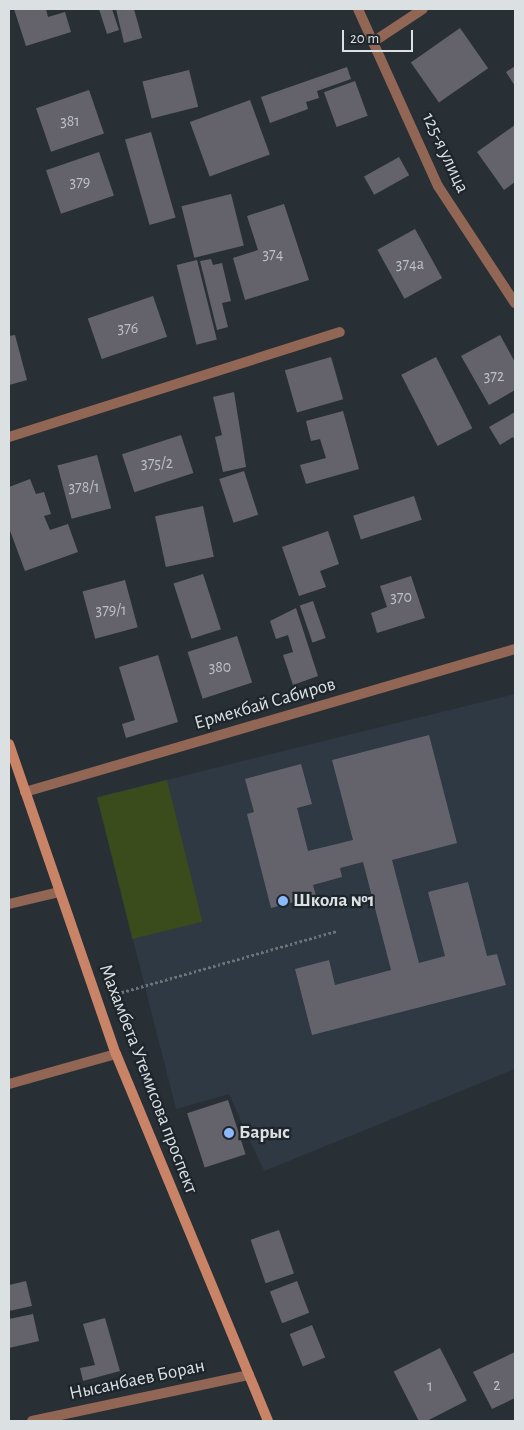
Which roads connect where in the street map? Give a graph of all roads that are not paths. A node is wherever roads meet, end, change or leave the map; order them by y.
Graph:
1 (358, 9) edge
2 (422, 9) edge
3 (376, 40) junction
4 (515, 303) edge
5 (340, 332) dead end
6 (9, 438) edge
7 (515, 649) edge
8 (9, 744) edge
9 (25, 792) junction
10 (59, 892) junction
11 (9, 904) edge
12 (116, 1054) junction
13 (9, 1084) edge
14 (249, 1375) junction
15 (32, 1421) edge
16 (268, 1421) edge

1 - 3 street, 125-я улица
2 - 3 street
3 - 4 street, 125-я улица
5 - 6 street
7 - 9 street, Ермекбай Сабиров
8 - 9 street, Махамбета Утемисова проспект
9 - 10 street, Махамбета Утемисова проспект
10 - 11 street
10 - 12 street, Махамбета Утемисова проспект
12 - 13 street
12 - 14 street, Махамбета Утемисова проспект
14 - 15 street, Нысанбаев Боран
14 - 16 street, Махамбета Утемисова проспект

